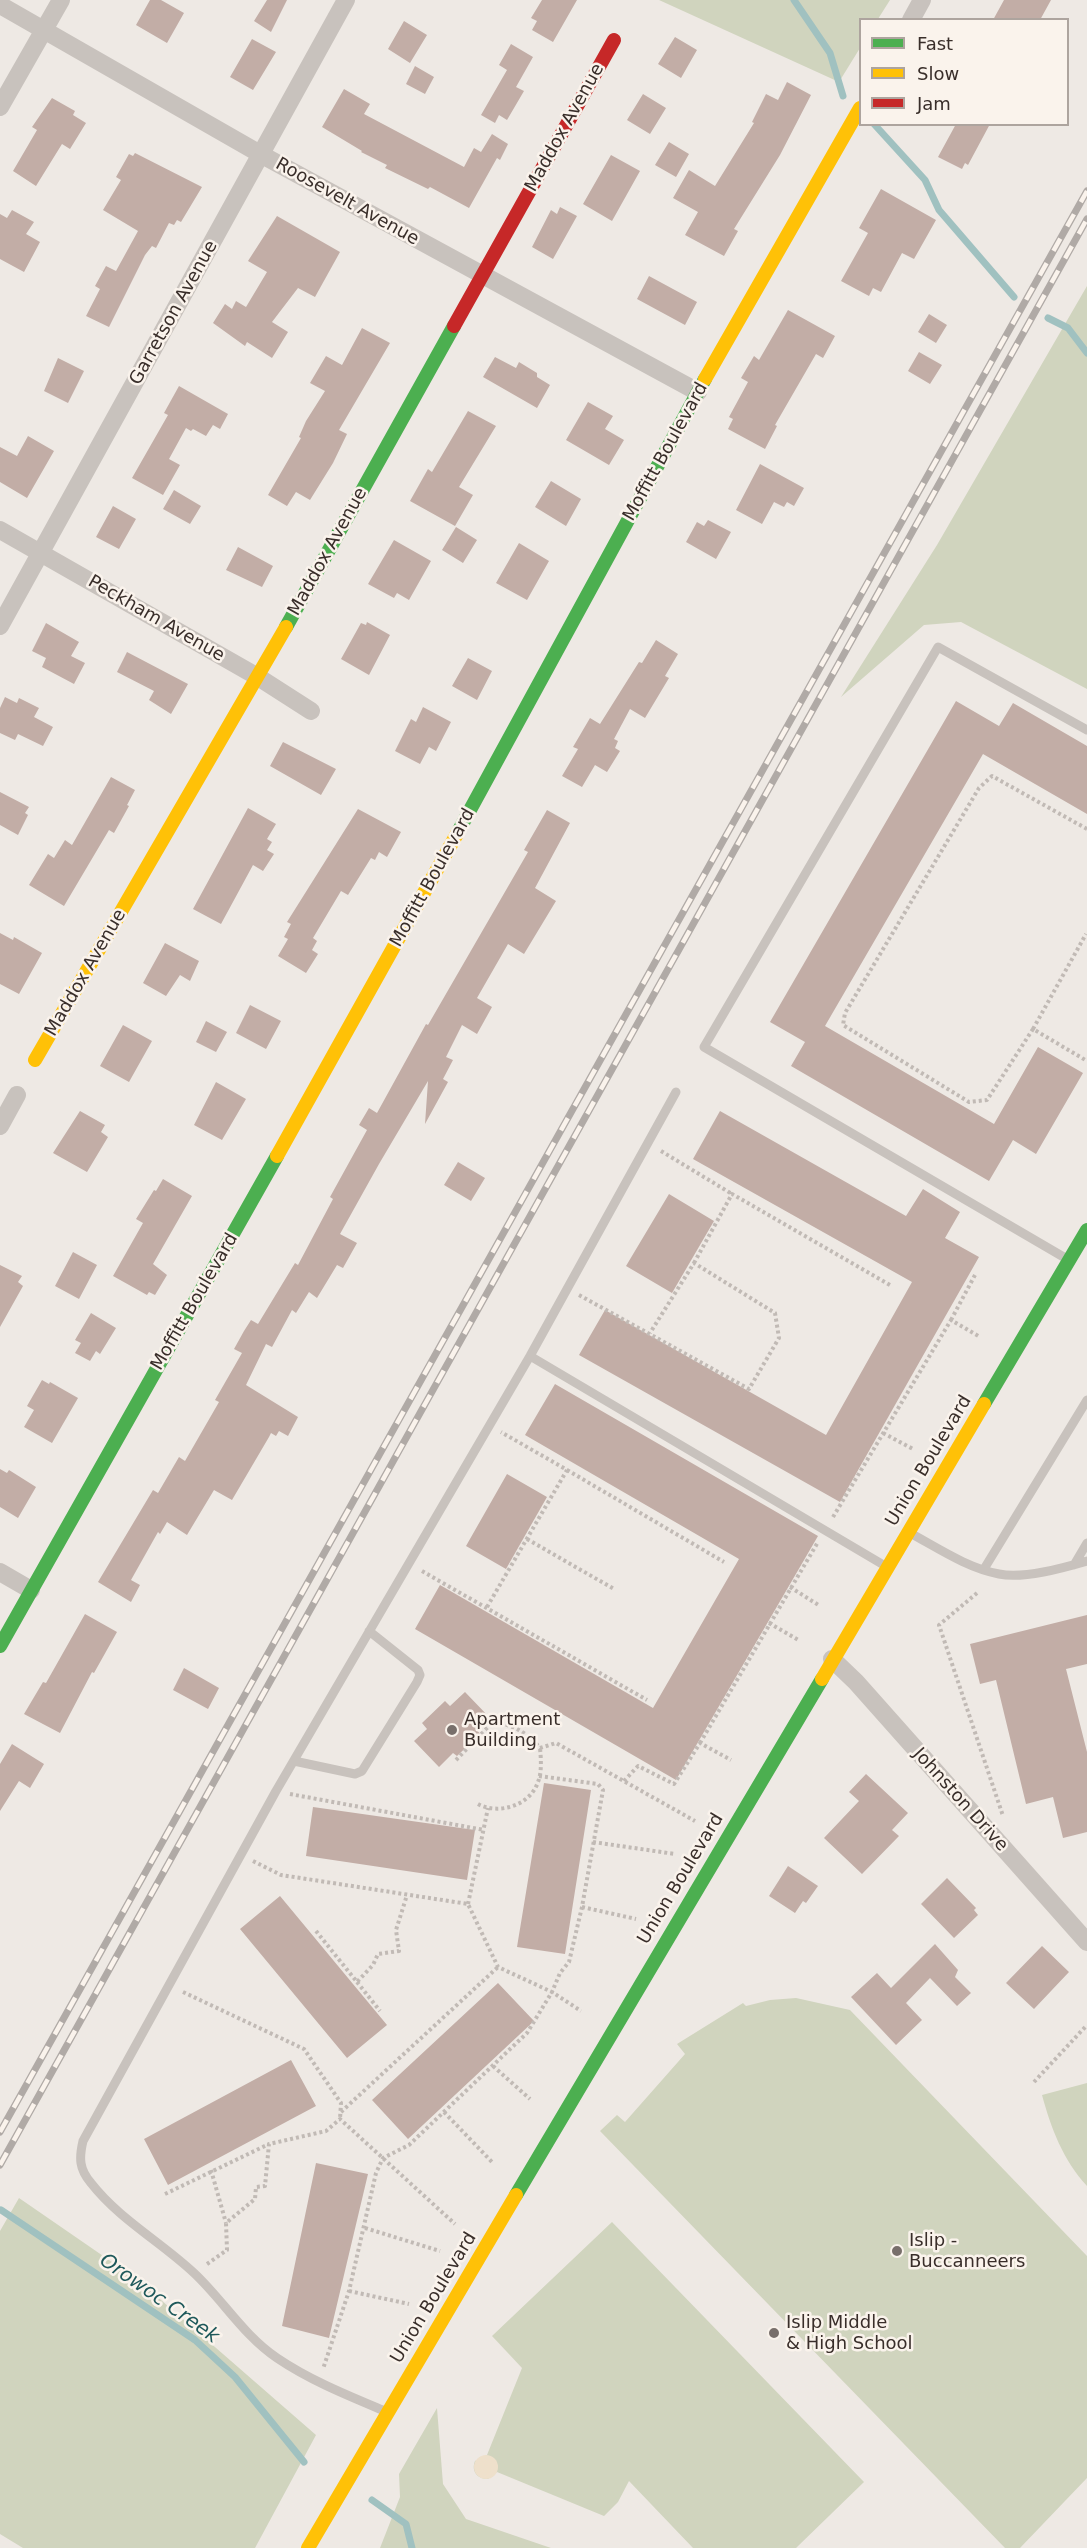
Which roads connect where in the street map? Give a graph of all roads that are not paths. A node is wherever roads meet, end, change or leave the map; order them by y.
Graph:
1 (61, 0) edge
2 (346, 0) edge
3 (922, 0) edge
4 (0, 5) edge
5 (912, 18) edge
6 (44, 30) junction
7 (614, 40) dead end
8 (0, 107) edge
9 (859, 111) edge
10 (262, 154) junction
11 (482, 276) junction
12 (698, 392) junction
13 (0, 530) edge
14 (41, 553) junction
15 (0, 626) edge
16 (258, 677) junction
17 (311, 711) dead end
18 (1087, 730) edge
19 (35, 1060) dead end
20 (675, 1092) dead end
21 (17, 1095) dead end
22 (0, 1126) edge
23 (1087, 1230) edge
24 (1069, 1260) junction
25 (530, 1356) junction
26 (1087, 1400) edge
27 (908, 1532) junction
28 (1087, 1543) edge
29 (1087, 1562) edge
30 (1074, 1565) junction
31 (886, 1567) junction
32 (984, 1569) junction
33 (0, 1572) edge
34 (32, 1590) junction
35 (369, 1630) junction
36 (0, 1646) edge
37 (832, 1659) junction
38 (294, 1761) junction
39 (1087, 1942) edge
40 (387, 2412) junction
41 (308, 2548) edge

1 - 6 street
2 - 10 street, Garretson Avenue
3 - 5 street
4 - 6 street, Roosevelt Avenue
6 - 8 street
6 - 10 street, Roosevelt Avenue
7 - 11 street, Maddox Avenue
9 - 12 street, Moffitt Boulevard
10 - 11 street, Roosevelt Avenue
10 - 14 street, Garretson Avenue
11 - 12 street, Roosevelt Avenue
11 - 16 street, Maddox Avenue
12 - 34 street, Moffitt Boulevard
13 - 14 street, Peckham Avenue
14 - 15 street, Garretson Avenue
14 - 16 street, Peckham Avenue
16 - 17 street, Peckham Avenue
16 - 19 street, Maddox Avenue
18 - 24 lane
20 - 25 lane
21 - 22 street
23 - 24 street, Union Boulevard
24 - 27 street, Union Boulevard
25 - 31 lane
25 - 35 lane
26 - 32 lane
27 - 31 street, Union Boulevard
27 - 32 lane
28 - 30 lane
29 - 30 lane
30 - 32 lane
31 - 37 street, Union Boulevard
33 - 34 street
34 - 36 street, Moffitt Boulevard
35 - 38 lane
35 - 38 lane
37 - 39 street, Johnston Drive
37 - 40 street, Union Boulevard
38 - 40 lane
40 - 41 street, Union Boulevard

